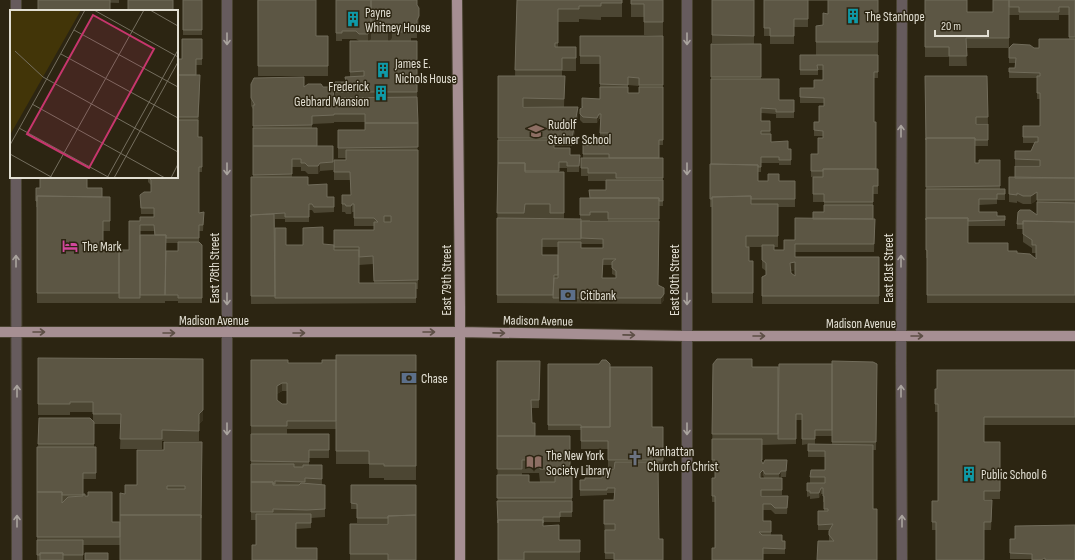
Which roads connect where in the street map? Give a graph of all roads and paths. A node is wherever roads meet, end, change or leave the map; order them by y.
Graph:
1 (227, 0) edge
2 (457, 0) edge
3 (687, 0) edge
4 (902, 0) edge
5 (16, 178) edge
6 (0, 332) edge
7 (17, 332) junction
8 (460, 332) junction
9 (227, 333) junction
10 (687, 336) junction
11 (901, 336) junction
12 (1075, 336) edge
13 (17, 560) edge
14 (227, 560) edge
15 (460, 560) edge
16 (688, 560) edge
17 (902, 560) edge

1 -> 9 street, East 78th Street
2 - 8 main road, East 79th Street
3 -> 10 street, East 80th Street
11 -> 4 street, East 81st Street
7 -> 5 street
6 - 7 main road, Madison Avenue
7 -> 9 main road, Madison Avenue
13 -> 7 street
9 -> 8 main road, Madison Avenue
8 -> 10 main road, Madison Avenue
8 - 15 main road, East 79th Street
9 -> 14 street, East 78th Street
10 -> 11 main road, Madison Avenue
10 -> 16 street, East 80th Street
11 -> 12 main road, Madison Avenue
17 -> 11 street, East 81st Street

